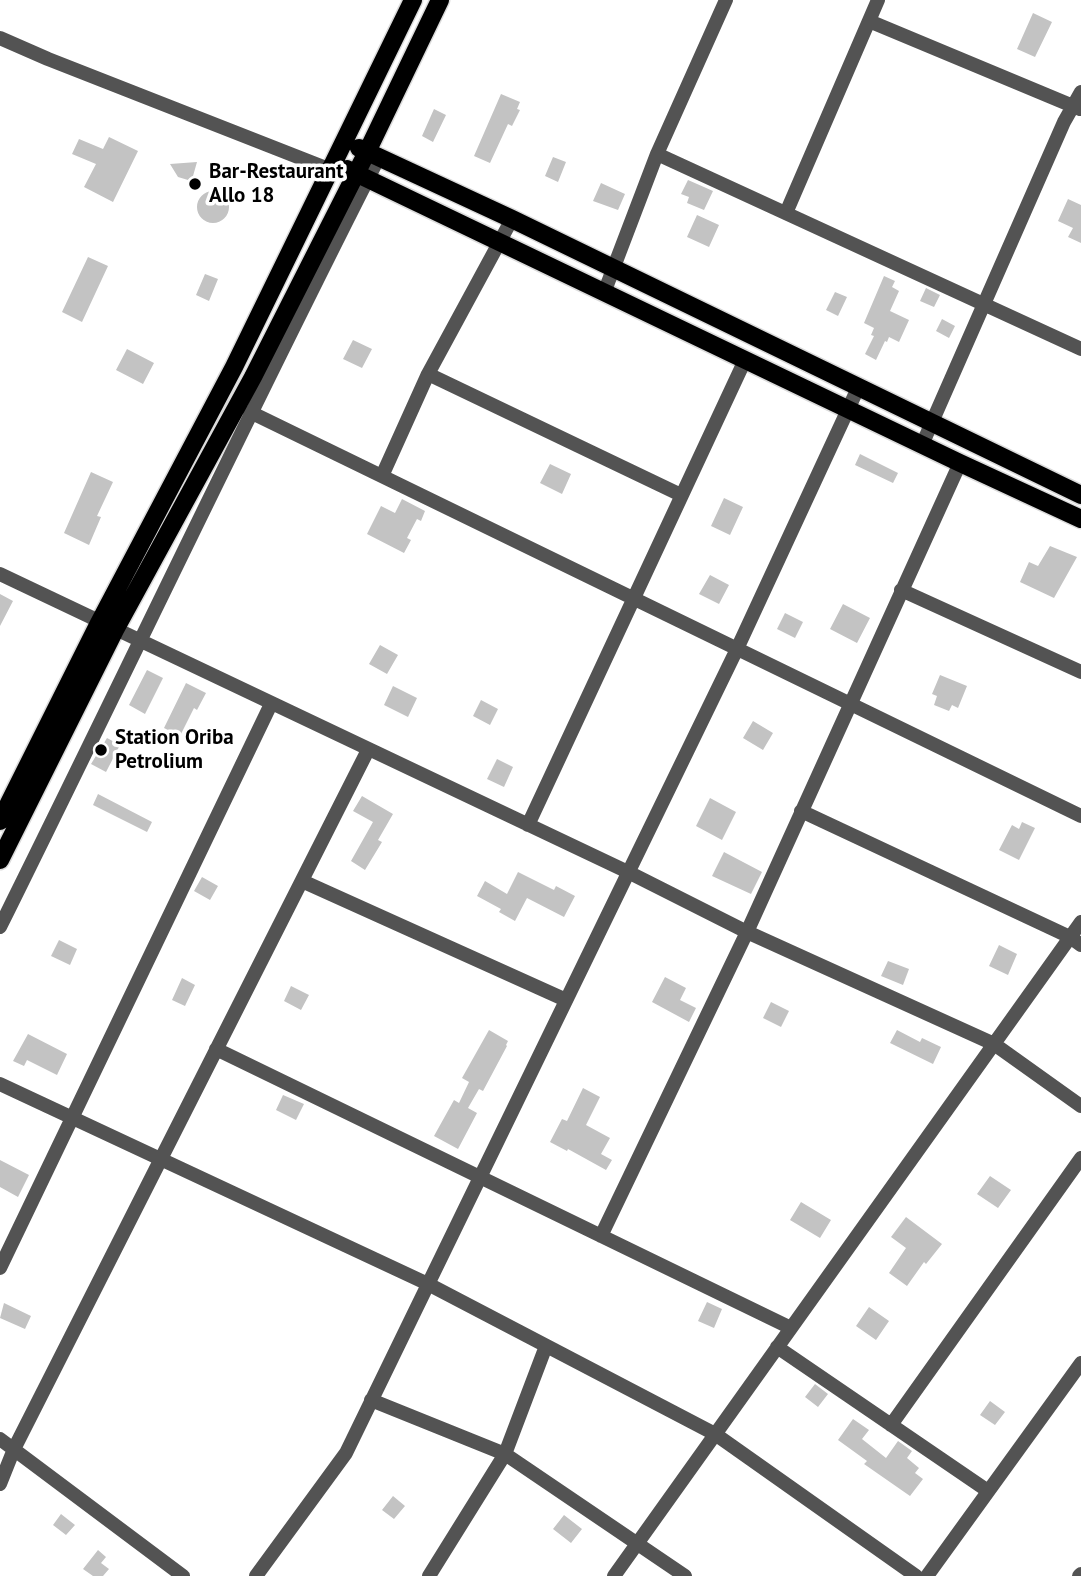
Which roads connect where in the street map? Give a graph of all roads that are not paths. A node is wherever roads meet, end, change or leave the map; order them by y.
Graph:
1 (413, 0) edge
2 (440, 0) edge
3 (726, 0) edge
4 (878, 0) edge
5 (869, 21) junction
6 (0, 38) edge
7 (1081, 92) edge
8 (1077, 108) edge
9 (345, 141) junction
10 (657, 154) junction
11 (373, 155) junction
12 (332, 166) junction
13 (362, 176) junction
14 (786, 213) junction
15 (512, 219) junction
16 (499, 242) junction
17 (613, 269) junction
18 (604, 293) junction
19 (984, 304) junction
20 (1081, 349) edge
21 (745, 360) junction
22 (428, 374) junction
23 (858, 388) junction
24 (848, 410) junction
25 (250, 412) junction
26 (931, 423) junction
27 (922, 445) junction
28 (960, 463) junction
29 (382, 477) junction
30 (681, 495) junction
31 (1081, 495) edge
32 (1081, 519) edge
33 (0, 574) edge
34 (901, 590) junction
35 (633, 598) junction
36 (107, 626) junction
37 (141, 642) junction
38 (737, 649) junction
39 (1081, 673) edge
40 (271, 704) junction
41 (849, 704) junction
42 (368, 750) junction
43 (801, 811) junction
44 (1081, 816) edge
45 (0, 821) edge
46 (528, 825) junction
47 (0, 860) edge
48 (628, 872) junction
49 (302, 881) junction
50 (1081, 922) edge
51 (0, 927) edge
52 (747, 932) junction
53 (1076, 941) edge
54 (566, 1000) junction
55 (994, 1044) junction
56 (216, 1049) junction
57 (0, 1084) edge
58 (1081, 1106) edge
59 (72, 1118) junction
60 (1081, 1158) edge
61 (161, 1159) junction
62 (480, 1177) junction
63 (601, 1236) junction
64 (0, 1268) edge
65 (428, 1284) junction
66 (791, 1328) junction
67 (546, 1346) junction
68 (777, 1348) junction
69 (1081, 1363) edge
70 (371, 1400) junction
71 (891, 1424) junction
72 (715, 1434) junction
73 (0, 1439) edge
74 (14, 1449) junction
75 (505, 1454) junction
76 (0, 1484) edge
77 (988, 1491) junction
78 (638, 1543) junction
79 (183, 1576) edge
80 (256, 1576) edge
81 (429, 1576) edge
82 (614, 1576) edge
83 (685, 1576) edge
84 (916, 1576) edge
85 (927, 1576) edge

1 - 9 main road
2 - 11 main road
3 - 10 street
4 - 5 street
5 - 8 street
5 - 14 street
6 - 12 street
7 - 8 street
8 - 19 street
9 - 11 main road
9 - 12 main road
10 - 14 street
10 - 17 street
11 - 13 main road
11 - 15 main road
12 - 13 main road
12 - 36 main road
13 - 16 main road
13 - 25 street
13 - 36 main road
14 - 19 street
15 - 16 street
15 - 17 main road
16 - 18 main road
16 - 22 street
17 - 18 street
17 - 23 main road
18 - 21 main road
19 - 20 street
19 - 26 street
21 - 24 main road
21 - 30 street
22 - 29 street
22 - 30 street
23 - 24 street
23 - 26 main road
24 - 27 main road
24 - 38 street
25 - 29 street
25 - 37 street
26 - 27 street
26 - 31 main road
27 - 28 main road
28 - 32 main road
28 - 34 street
29 - 35 street
30 - 35 street
33 - 36 street
34 - 39 street
34 - 41 street
35 - 38 street
35 - 46 street
36 - 37 street
36 - 45 main road
36 - 47 main road
37 - 40 street
37 - 51 street
38 - 41 street
38 - 48 street
40 - 42 street
40 - 59 street
41 - 43 street
41 - 44 street
42 - 46 street
42 - 49 street
43 - 52 street
43 - 53 street
46 - 48 street
48 - 52 street
48 - 54 street
49 - 54 street
49 - 56 street
50 - 53 street
52 - 55 street
52 - 63 street
53 - 55 street
54 - 62 street
55 - 58 street
55 - 66 street
56 - 61 street
56 - 62 street
57 - 59 street
59 - 61 street
59 - 64 street
60 - 71 street
61 - 65 street
61 - 74 street
62 - 63 street
62 - 65 street
63 - 66 street
65 - 67 street
65 - 70 street
66 - 68 street
67 - 72 street
67 - 75 street
68 - 71 street
68 - 72 street
69 - 77 street
70 - 75 street
70 - 80 street
71 - 77 street
72 - 78 street
72 - 84 street
73 - 74 street
74 - 76 street
74 - 79 street
75 - 78 street
75 - 81 street
77 - 85 street
78 - 82 street
78 - 83 street

